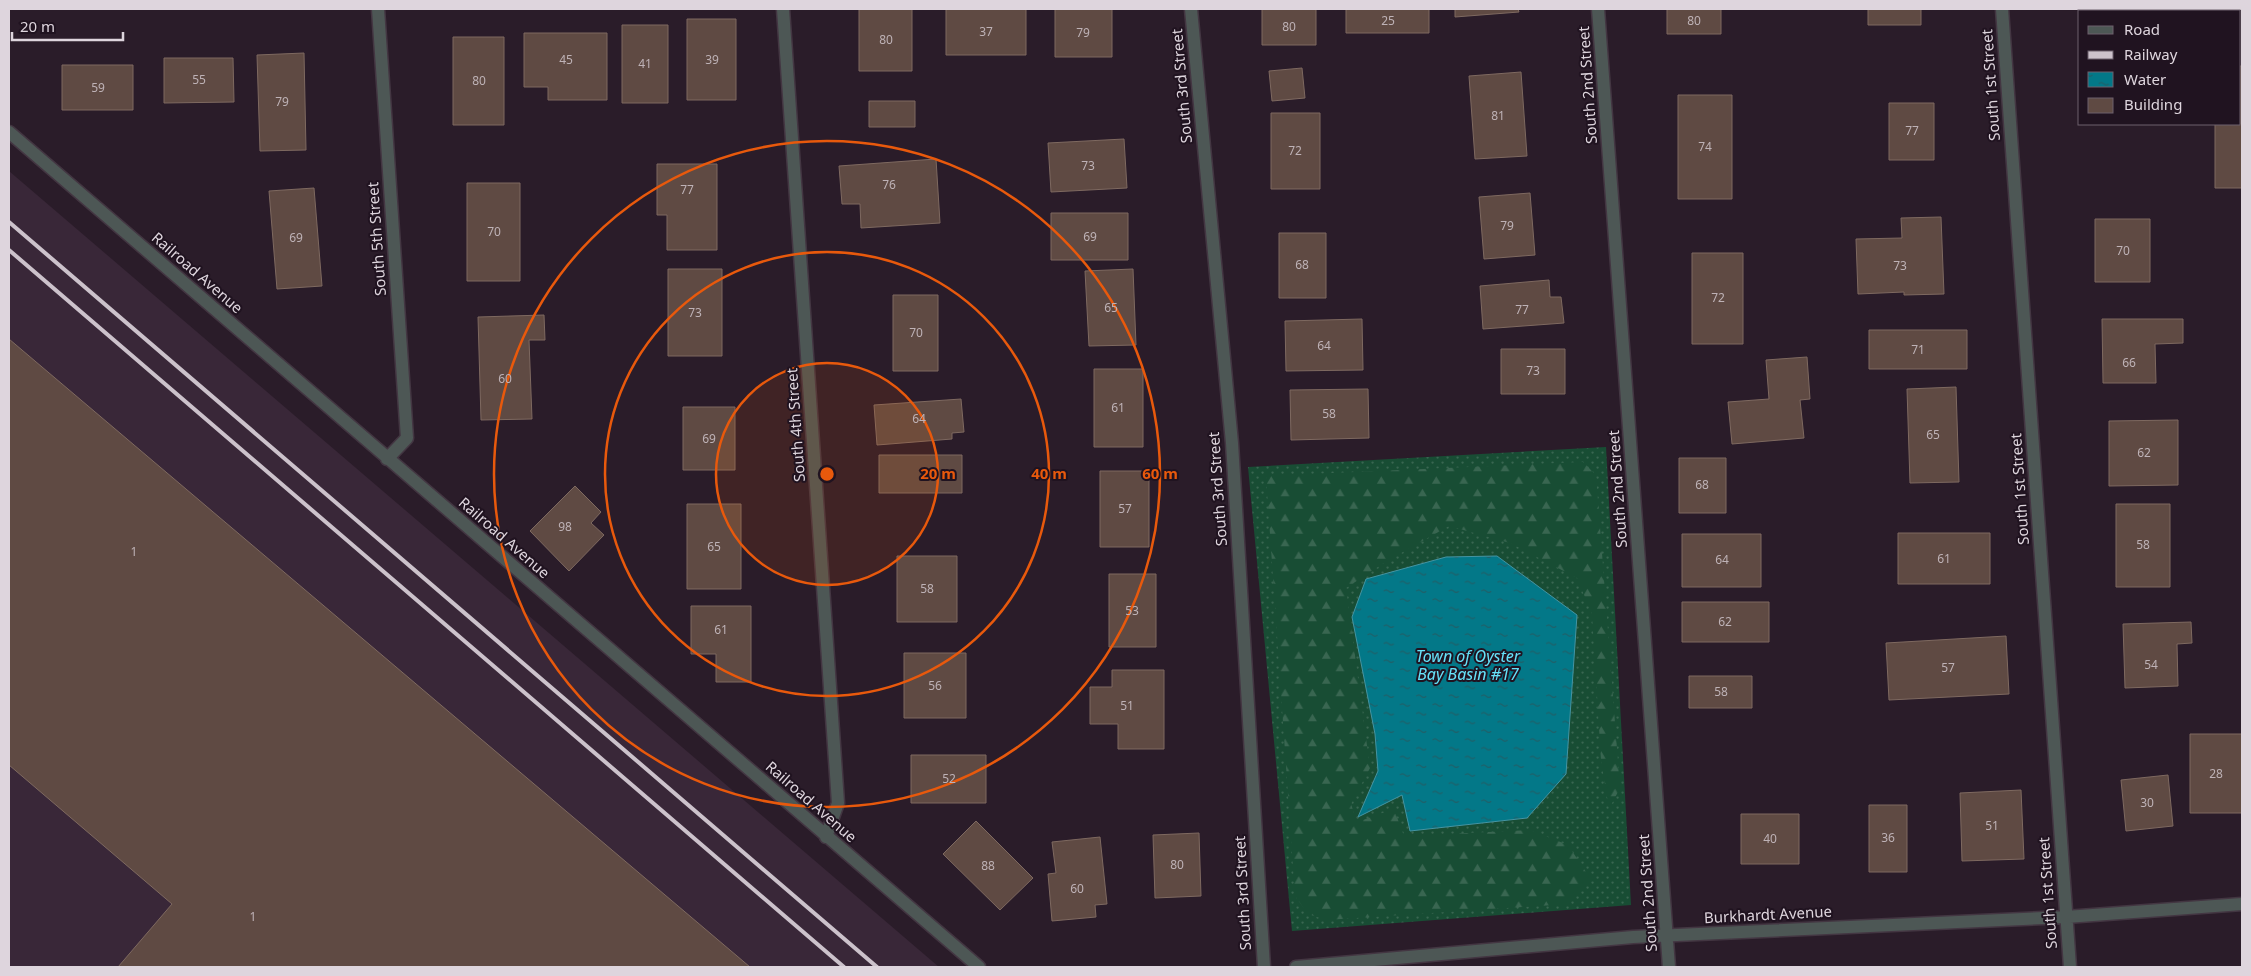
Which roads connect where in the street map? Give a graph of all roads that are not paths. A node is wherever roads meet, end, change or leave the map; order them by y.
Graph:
1 (378, 9) edge
2 (783, 9) edge
3 (1191, 9) edge
4 (1598, 9) edge
5 (2002, 9) edge
6 (9, 132) edge
7 (387, 458) junction
8 (826, 837) junction
9 (2242, 904) edge
10 (2066, 917) junction
11 (1667, 935) junction
12 (979, 967) edge
13 (1264, 967) edge
14 (1296, 967) edge
15 (1669, 967) edge
16 (2070, 967) edge

1 - 7 street, South 5th Street
2 - 8 street, South 4th Street
3 - 13 street, South 3rd Street
4 - 11 street, South 2nd Street
5 - 10 street, South 1st Street
6 - 7 street, Railroad Avenue
7 - 8 street, Railroad Avenue
8 - 12 street, Railroad Avenue
9 - 10 street, Burkhardt Avenue
10 - 11 street, Burkhardt Avenue
10 - 16 street, South 1st Street
11 - 14 street, Burkhardt Avenue
11 - 15 street, South 2nd Street

